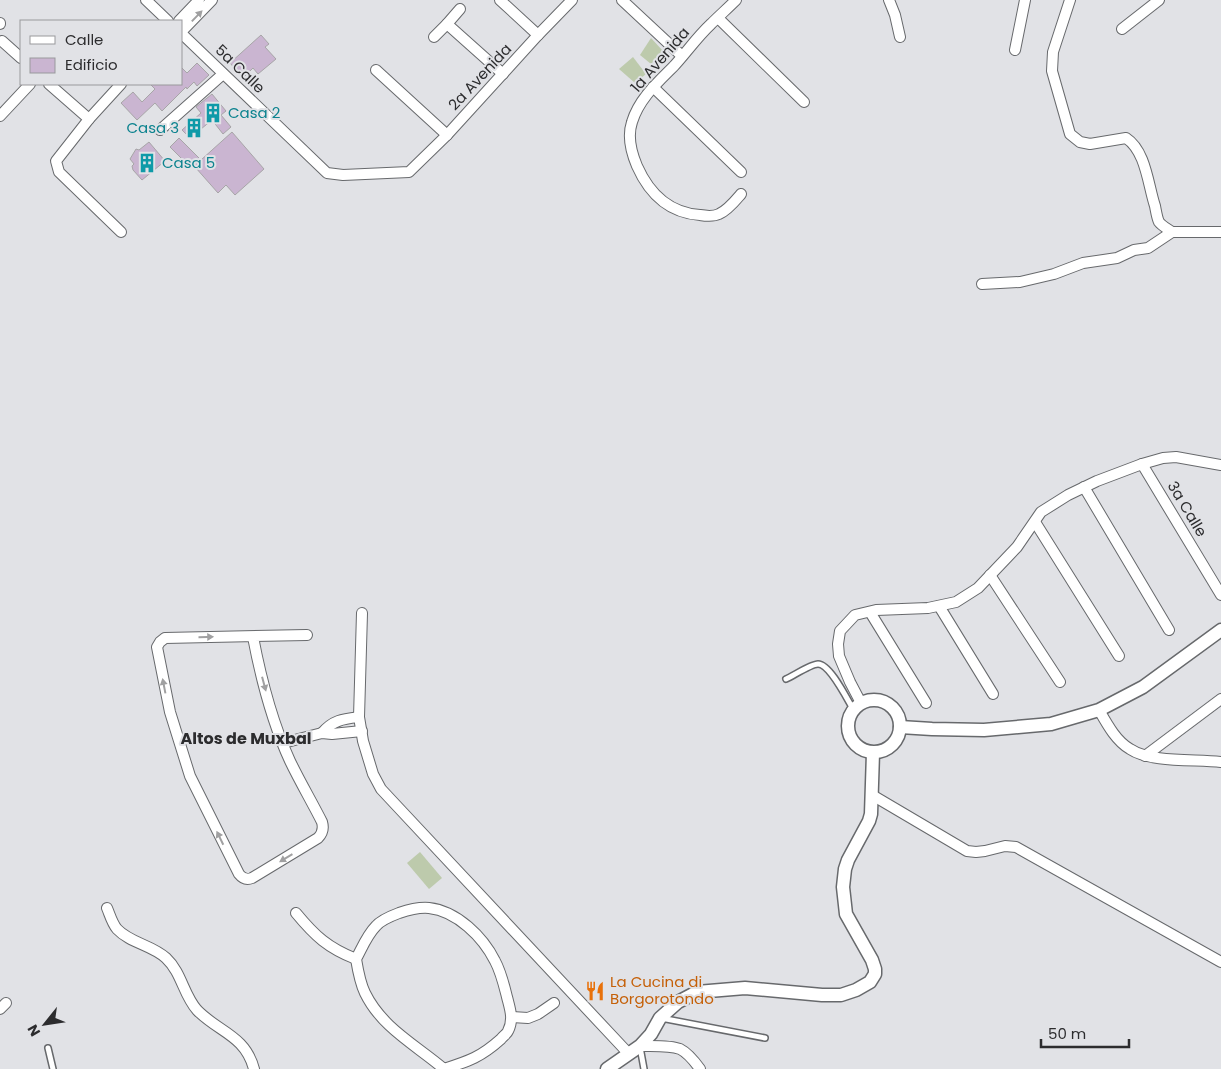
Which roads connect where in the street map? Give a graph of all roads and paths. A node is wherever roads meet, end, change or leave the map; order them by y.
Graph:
1 (146, 0) edge
2 (200, 0) edge
3 (212, 0) edge
4 (500, 0) edge
5 (572, 0) edge
6 (622, 0) edge
7 (736, 0) edge
8 (889, 0) edge
9 (1025, 0) edge
10 (1070, 0) edge
11 (1159, 0) edge
12 (460, 9) dead end
13 (718, 18) junction
14 (167, 20) edge
15 (180, 20) edge
16 (446, 24) junction
17 (1122, 28) dead end
18 (182, 32) edge
19 (182, 34) edge
20 (538, 36) junction
21 (434, 37) dead end
22 (900, 37) dead end
23 (2, 41) dead end
24 (1015, 50) dead end
25 (682, 56) junction
26 (20, 57) edge
27 (376, 70) dead end
28 (223, 74) junction
29 (504, 74) junction
30 (29, 85) edge
31 (50, 85) edge
32 (121, 85) edge
33 (653, 87) junction
34 (804, 102) dead end
35 (0, 116) edge
36 (89, 120) junction
37 (160, 130) dead end
38 (447, 135) junction
39 (409, 172) joint
40 (741, 172) dead end
41 (741, 194) dead end
42 (121, 232) dead end
43 (1172, 232) junction
44 (1221, 232) edge
45 (982, 284) dead end
46 (1142, 464) junction
47 (1220, 466) edge
48 (1084, 487) junction
49 (1034, 522) junction
50 (990, 575) junction
51 (1221, 595) edge
52 (939, 606) junction
53 (870, 612) junction
54 (362, 614) dead end
55 (1169, 630) dead end
56 (1221, 630) edge
57 (306, 635) dead end
58 (253, 637) junction
59 (1119, 656) dead end
60 (786, 679) dead end
61 (1060, 682) dead end
62 (992, 694) dead end
63 (1221, 699) edge
64 (926, 703) dead end
65 (857, 706) junction
66 (1099, 710) junction
67 (359, 717) junction
68 (900, 727) junction
69 (362, 731) junction
70 (322, 733) junction
71 (282, 743) junction
72 (1221, 752) edge
73 (873, 753) junction
74 (1145, 756) junction
75 (1209, 761) junction
76 (1221, 762) edge
77 (872, 795) junction
78 (107, 908) dead end
79 (296, 913) dead end
80 (356, 959) junction
81 (1221, 962) edge
82 (554, 1003) dead end
83 (512, 1018) junction
84 (660, 1018) junction
85 (764, 1038) dead end
86 (640, 1046) junction
87 (48, 1048) dead end
88 (629, 1054) junction
89 (53, 1069) edge
90 (254, 1069) edge
91 (444, 1069) edge
92 (607, 1069) edge
93 (644, 1069) edge
94 (700, 1069) edge

1 - 14 street
2 - 15 street
18 -> 3 street
4 - 20 street
5 - 20 street, 2a Avenida
6 - 25 street
7 - 13 street, 1a Avenida
8 - 22 street
9 - 24 street
10 - 43 street
11 - 17 street
12 - 16 street
13 - 25 street, 1a Avenida
13 - 34 street
16 - 21 street
16 - 29 street
19 - 28 street, 5a Calle
20 - 29 street, 2a Avenida
23 - 26 street
25 - 33 street, 1a Avenida
27 - 38 street
28 - 37 street
28 - 39 street, 5a Calle
29 - 38 street, 2a Avenida
30 - 35 street
31 - 36 street
32 - 36 street
33 - 40 street
33 - 41 street, 1a Avenida
36 - 42 street
38 - 39 street, 2a Avenida
43 - 44 street
43 - 45 street
46 - 47 street
46 - 48 street
46 - 51 street, 3a Calle
48 - 49 street
48 - 55 street
49 - 50 street
49 - 59 street
50 - 52 street
50 - 61 street
52 - 53 street
52 - 62 street
53 - 64 street
53 - 65 street
54 - 67 street
56 - 66 street
57 - 58 street
58 -> 71 street
71 -> 58 street
60 - 65 lane
63 - 74 street
65 - 68 street
65 - 73 street
66 - 68 street
66 - 74 street
67 - 69 street
67 - 70 street
68 - 73 street
69 - 70 street
69 - 88 street
70 - 71 street
72 - 75 street
73 - 77 street
74 - 75 street
75 - 76 street
77 - 81 street
77 - 84 street
78 - 90 street
79 - 80 street
80 - 83 street
80 - 91 street
82 - 83 street
83 - 91 street
84 - 85 lane
84 - 86 street
86 - 88 street
86 - 93 lane
86 - 94 street
87 - 89 lane
88 - 92 street

